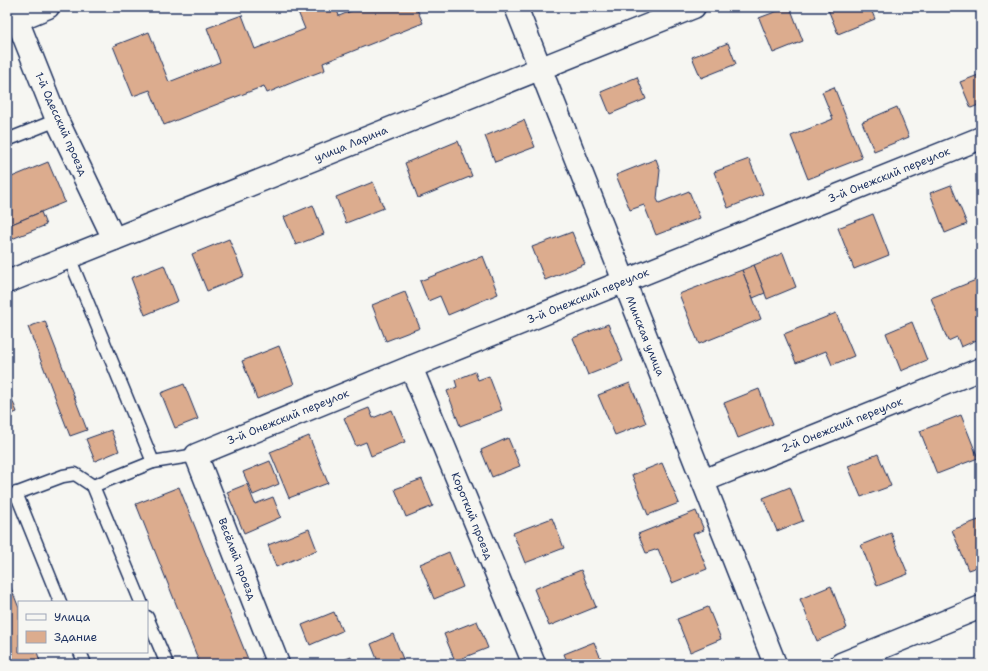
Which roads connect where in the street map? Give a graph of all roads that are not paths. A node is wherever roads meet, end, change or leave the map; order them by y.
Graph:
1 (48, 7) edge
2 (516, 7) edge
3 (694, 7) edge
4 (15, 13) edge
5 (540, 68) junction
6 (57, 120) junction
7 (981, 138) edge
8 (7, 140) edge
9 (114, 239) junction
10 (69, 257) junction
11 (7, 282) edge
12 (624, 282) junction
13 (411, 367) junction
14 (981, 369) edge
15 (196, 455) junction
16 (153, 462) junction
17 (703, 482) junction
18 (93, 486) junction
19 (12, 495) edge
20 (60, 601) edge
21 (141, 601) edge
22 (981, 607) edge
23 (148, 619) edge
24 (80, 653) edge
25 (85, 664) edge
26 (167, 664) edge
27 (278, 664) edge
28 (534, 664) edge
29 (774, 664) edge
30 (841, 664) edge

1 - 4 street
2 - 5 street, Минская улица
3 - 5 street, улица Ларина
4 - 6 street, 1-й Одесский проезд
5 - 9 street, улица Ларина
5 - 12 street, Минская улица
6 - 8 lane
6 - 9 street, 1-й Одесский проезд
7 - 12 street, 3-й Онежский переулок
9 - 10 street, улица Ларина
10 - 11 street, улица Ларина
10 - 16 lane
12 - 13 street, 3-й Онежский переулок
12 - 17 street, Минская улица
13 - 15 street, 3-й Онежский переулок
13 - 28 street, Короткий проезд
14 - 17 street, 2-й Онежский переулок
15 - 16 lane
15 - 27 street, Весёлый проезд
16 - 18 lane
17 - 29 street, Минская улица
18 - 19 lane
18 - 21 lane
19 - 20 lane
22 - 30 street
23 - 26 lane
24 - 25 lane

